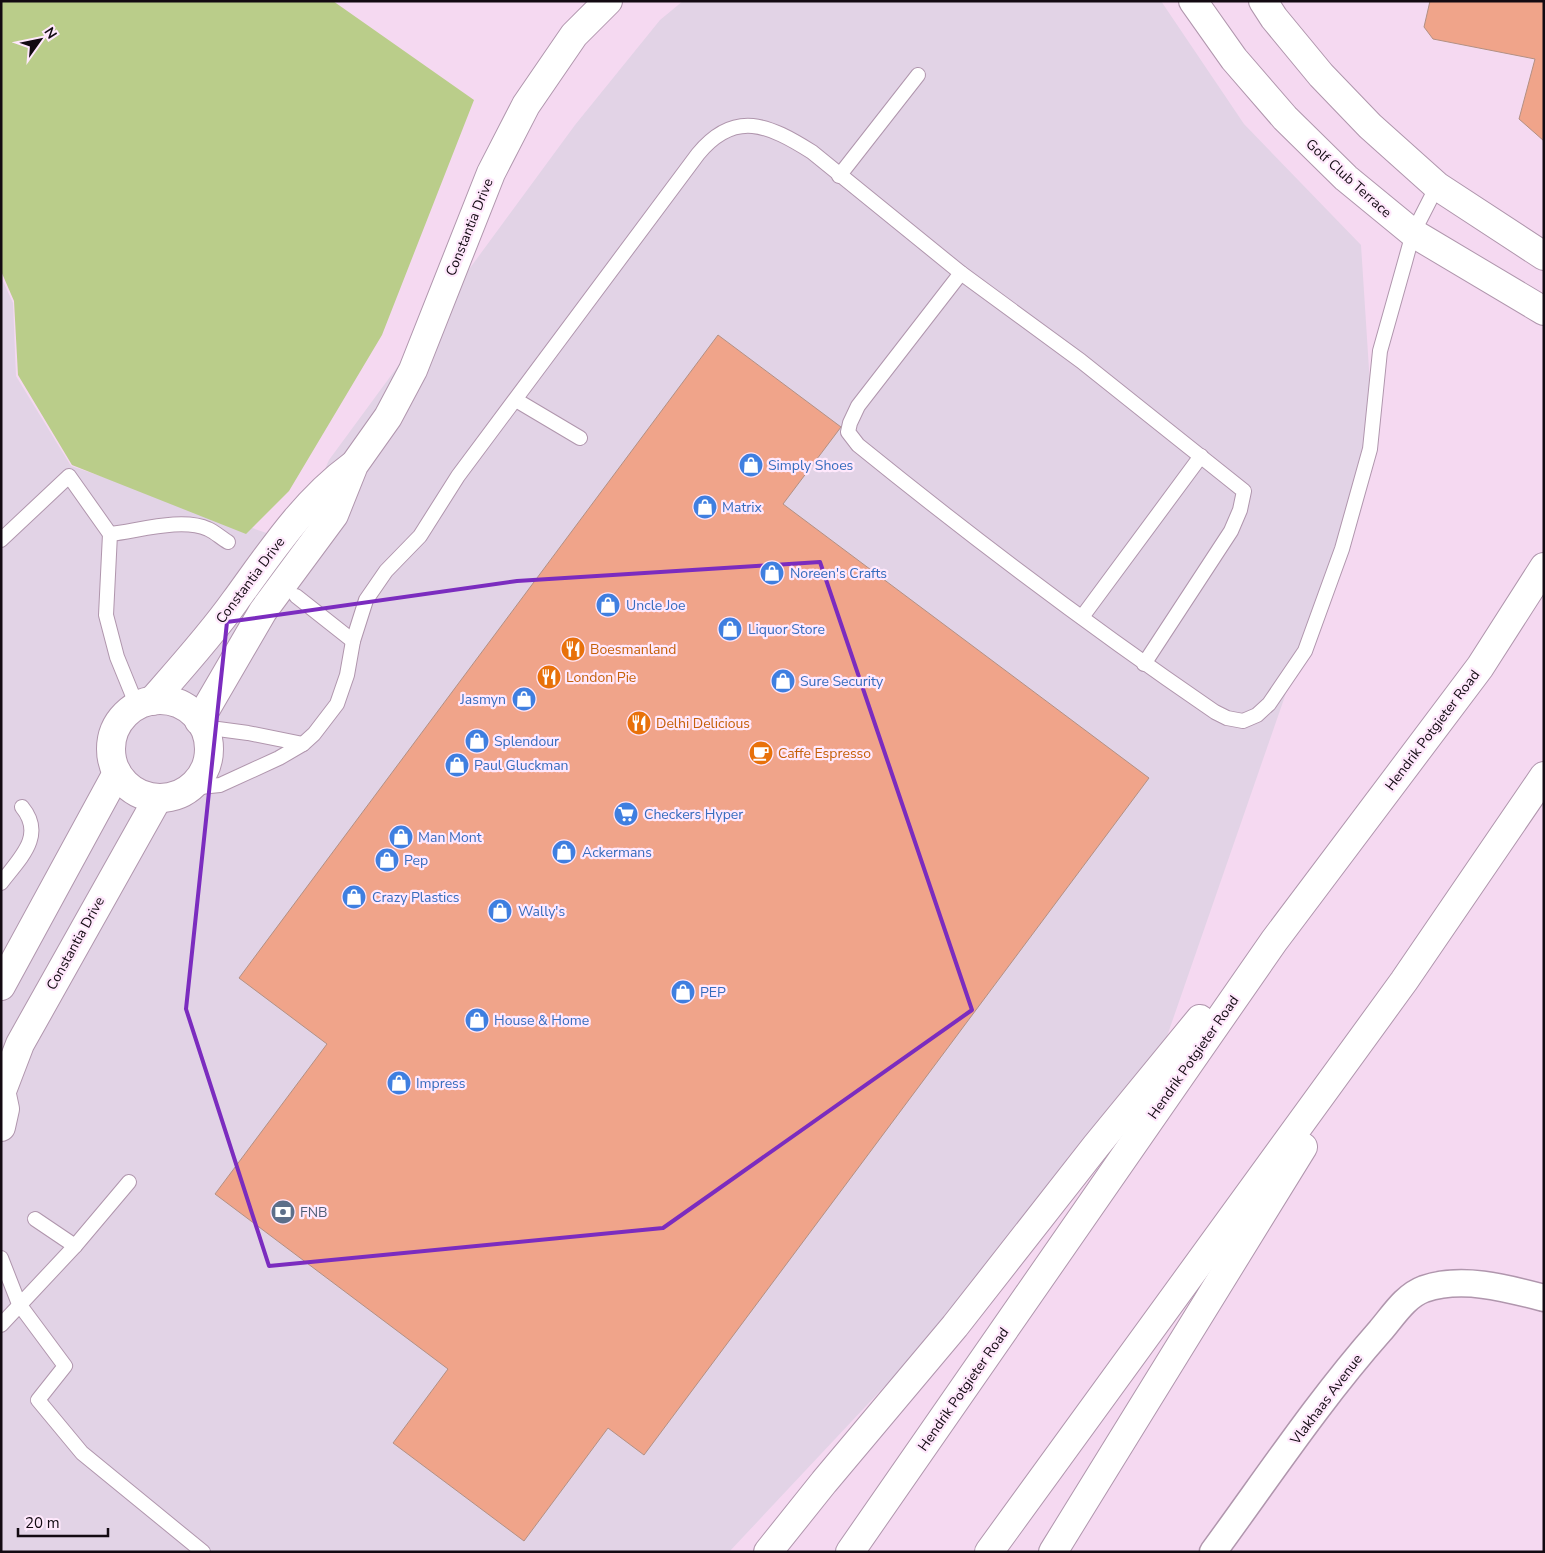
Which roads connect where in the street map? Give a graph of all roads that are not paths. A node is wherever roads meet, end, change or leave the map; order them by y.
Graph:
1 (608, 1) edge
2 (1193, 1) edge
3 (1264, 1) edge
4 (918, 75) dead end
5 (839, 176) junction
6 (1437, 186) junction
7 (1414, 233) junction
8 (1544, 256) edge
9 (961, 273) junction
10 (1544, 311) edge
11 (516, 400) junction
12 (580, 438) dead end
13 (1201, 456) junction
14 (354, 466) junction
15 (110, 534) junction
16 (1, 540) edge
17 (228, 542) dead end
18 (1544, 567) edge
19 (296, 596) dead end
20 (1082, 617) junction
21 (353, 641) junction
22 (1144, 664) junction
23 (145, 703) junction
24 (201, 724) junction
25 (303, 744) junction
26 (117, 773) junction
27 (1544, 776) edge
28 (190, 788) junction
29 (158, 798) junction
30 (22, 807) dead end
31 (1, 883) edge
32 (1274, 941) junction
33 (1404, 981) junction
34 (1, 986) edge
35 (2, 1090) edge
36 (1, 1127) edge
37 (129, 1182) dead end
38 (35, 1218) dead end
39 (74, 1246) junction
40 (1, 1258) edge
41 (1544, 1298) edge
42 (19, 1304) junction
43 (1, 1325) edge
44 (1216, 1551) edge
45 (203, 1552) edge
46 (768, 1552) edge
47 (850, 1552) edge
48 (989, 1552) edge
49 (1053, 1552) edge

1 - 14 main road, Constantia Drive
2 - 7 main road, Golf Club Terrace
3 - 6 main road
4 - 5 lane
5 - 9 lane
5 - 11 lane
6 - 7 lane
6 - 8 main road
7 - 10 main road, Golf Club Terrace
7 - 22 lane
9 - 13 lane
9 - 20 lane
11 - 12 lane
11 - 21 lane
13 - 20 lane
13 - 22 lane
14 - 23 main road, Constantia Drive
14 - 24 main road, Constantia Drive
15 - 16 lane
15 - 17 lane
15 - 23 lane
18 - 32 main road, Hendrik Potgieter Road
19 - 21 lane
20 - 22 lane
21 - 25 lane
23 - 24 main road
23 - 26 main road
24 - 25 lane
24 - 28 main road
25 - 28 lane
26 - 29 main road
26 - 34 main road
27 - 33 main road
28 - 29 main road
29 - 35 main road, Constantia Drive
30 - 31 lane
32 - 46 main road
32 - 47 main road, Hendrik Potgieter Road
33 - 48 main road
33 - 49 main road
35 - 36 main road
37 - 39 lane
38 - 39 lane
39 - 42 lane
40 - 42 lane
41 - 44 street, Vlakhaas Avenue
42 - 43 lane
42 - 45 lane

